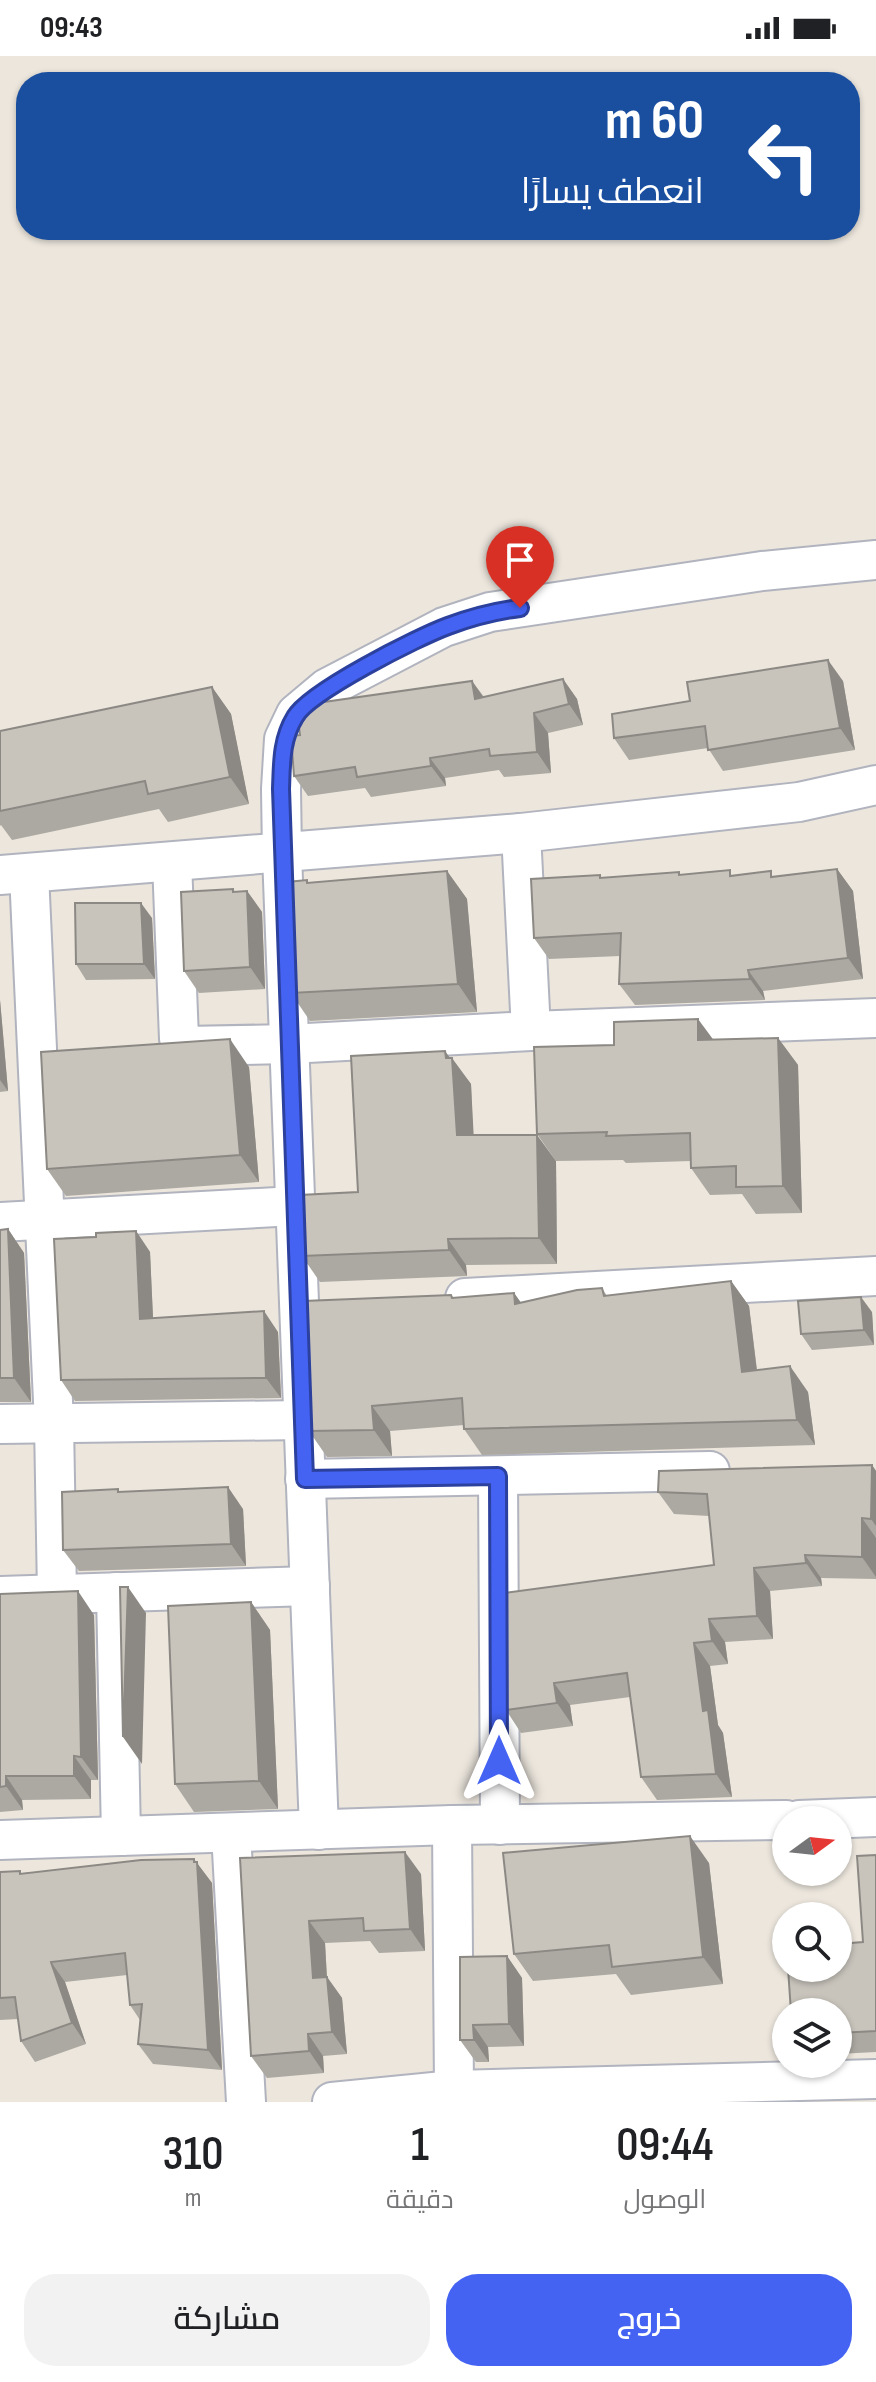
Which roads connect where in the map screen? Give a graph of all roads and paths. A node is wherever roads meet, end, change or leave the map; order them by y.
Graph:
1 (876, 560) edge
2 (876, 785) edge
3 (521, 833) junction
4 (282, 854) junction
5 (172, 862) junction
6 (14, 874) edge
7 (876, 1018) edge
8 (531, 1031) junction
9 (289, 1044) junction
10 (295, 1206) junction
11 (43, 1220) junction
12 (0, 1222) edge
13 (876, 1276) edge
14 (426, 1300) edge
15 (303, 1420) junction
16 (54, 1423) junction
17 (0, 1424) edge
18 (751, 1469) edge
19 (498, 1476) junction
20 (305, 1479) junction
21 (310, 1586) junction
22 (116, 1592) junction
23 (57, 1594) junction
24 (0, 1596) edge
25 (876, 1817) edge
26 (852, 1818) edge
27 (772, 1820) edge
28 (452, 1825) junction
29 (500, 1825) junction
30 (319, 1830) junction
31 (231, 1833) junction
32 (121, 1836) junction
33 (0, 1840) edge
34 (876, 2079) edge
35 (454, 2090) junction
36 (681, 2094) edge
37 (246, 2102) edge
38 (332, 2102) edge

1 - 4 street
2 - 3 street
3 - 4 street
3 - 8 street
4 - 5 street
4 - 9 street
5 - 6 street
5 - 9 street
6 - 11 street
7 - 8 street
8 - 9 street
9 - 10 street
10 - 11 street
10 - 15 street
11 - 12 street
11 - 16 street
13 - 14 street
15 - 16 street
15 - 20 street
16 - 17 street
16 - 23 street
18 - 19 street
19 - 20 street
19 - 29 street
20 - 21 street
21 - 22 street
21 - 30 street
22 - 23 street
22 - 32 street
23 - 24 street
25 - 26 street
27 - 29 street
28 - 29 street
28 - 30 street
28 - 35 street
30 - 31 street
31 - 32 street
31 - 37 street
32 - 33 street
34 - 36 street
35 - 36 street
35 - 38 street

